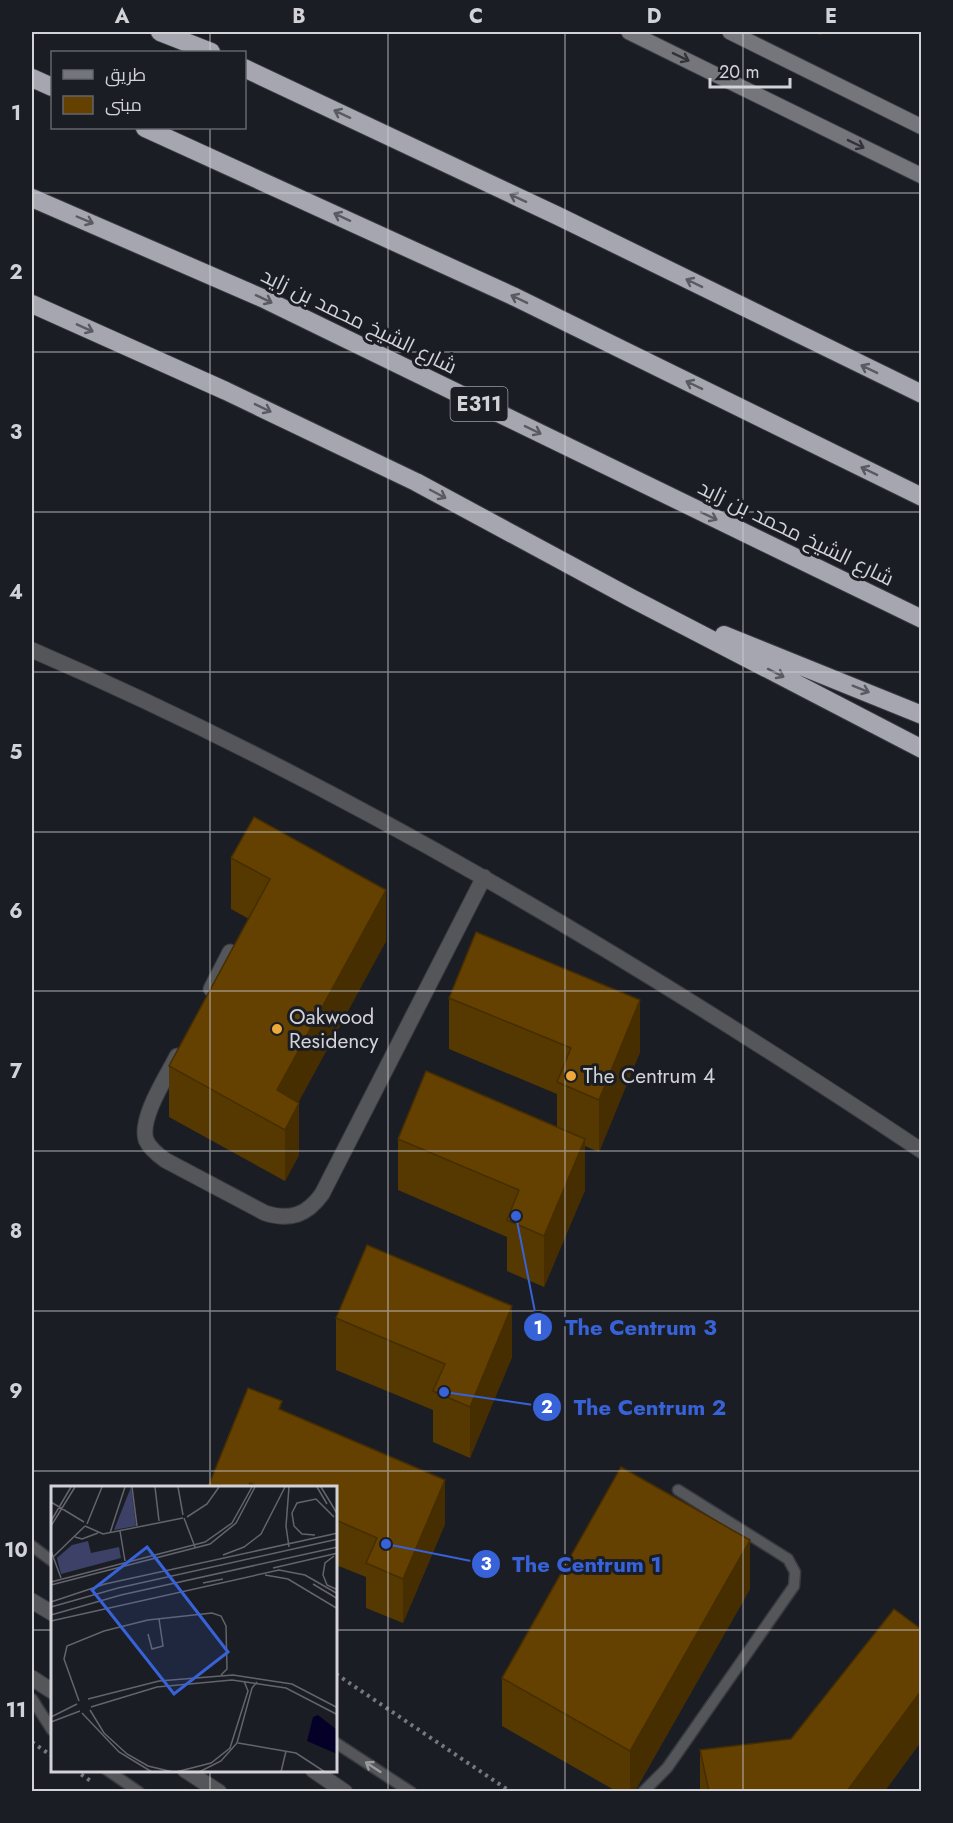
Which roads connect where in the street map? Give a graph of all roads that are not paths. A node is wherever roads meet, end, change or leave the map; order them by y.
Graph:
1 (160, 32) edge
2 (628, 32) edge
3 (730, 32) edge
4 (208, 51) edge
5 (246, 69) edge
6 (32, 78) edge
7 (51, 87) edge
8 (921, 127) edge
9 (148, 129) edge
10 (921, 176) edge
11 (32, 198) edge
12 (32, 304) edge
13 (921, 394) edge
14 (921, 497) edge
15 (631, 598) junction
16 (921, 619) edge
17 (32, 650) edge
18 (921, 715) edge
19 (921, 749) edge
20 (484, 877) junction
21 (230, 952) edge
22 (203, 1005) edge
23 (182, 1047) edge
24 (921, 1151) edge
25 (678, 1490) dead end
26 (32, 1546) edge
27 (51, 1560) edge
28 (32, 1601) edge
29 (51, 1612) edge
30 (32, 1678) edge
31 (51, 1690) edge
32 (32, 1700) edge
33 (51, 1728) edge
34 (338, 1744) edge
35 (110, 1772) edge
36 (188, 1772) edge
37 (316, 1772) edge
38 (139, 1791) edge
39 (219, 1791) edge
40 (345, 1791) edge
41 (411, 1791) edge
42 (643, 1791) edge

1 - 4 highway
2 -> 10 street
3 - 8 street
13 -> 5 highway
6 - 7 highway
14 -> 9 highway
11 -> 16 highway, شارع الشيخ محمد بن زايد / E311
12 -> 15 highway
15 -> 18 highway
15 -> 19 highway
17 - 20 street
20 - 23 street
20 - 24 street
21 - 22 street
25 - 42 lane
26 - 27 lane
28 - 29 street
30 - 31 street
32 - 33 lane
41 -> 34 lane
35 - 38 lane
36 - 39 street
37 - 40 street

